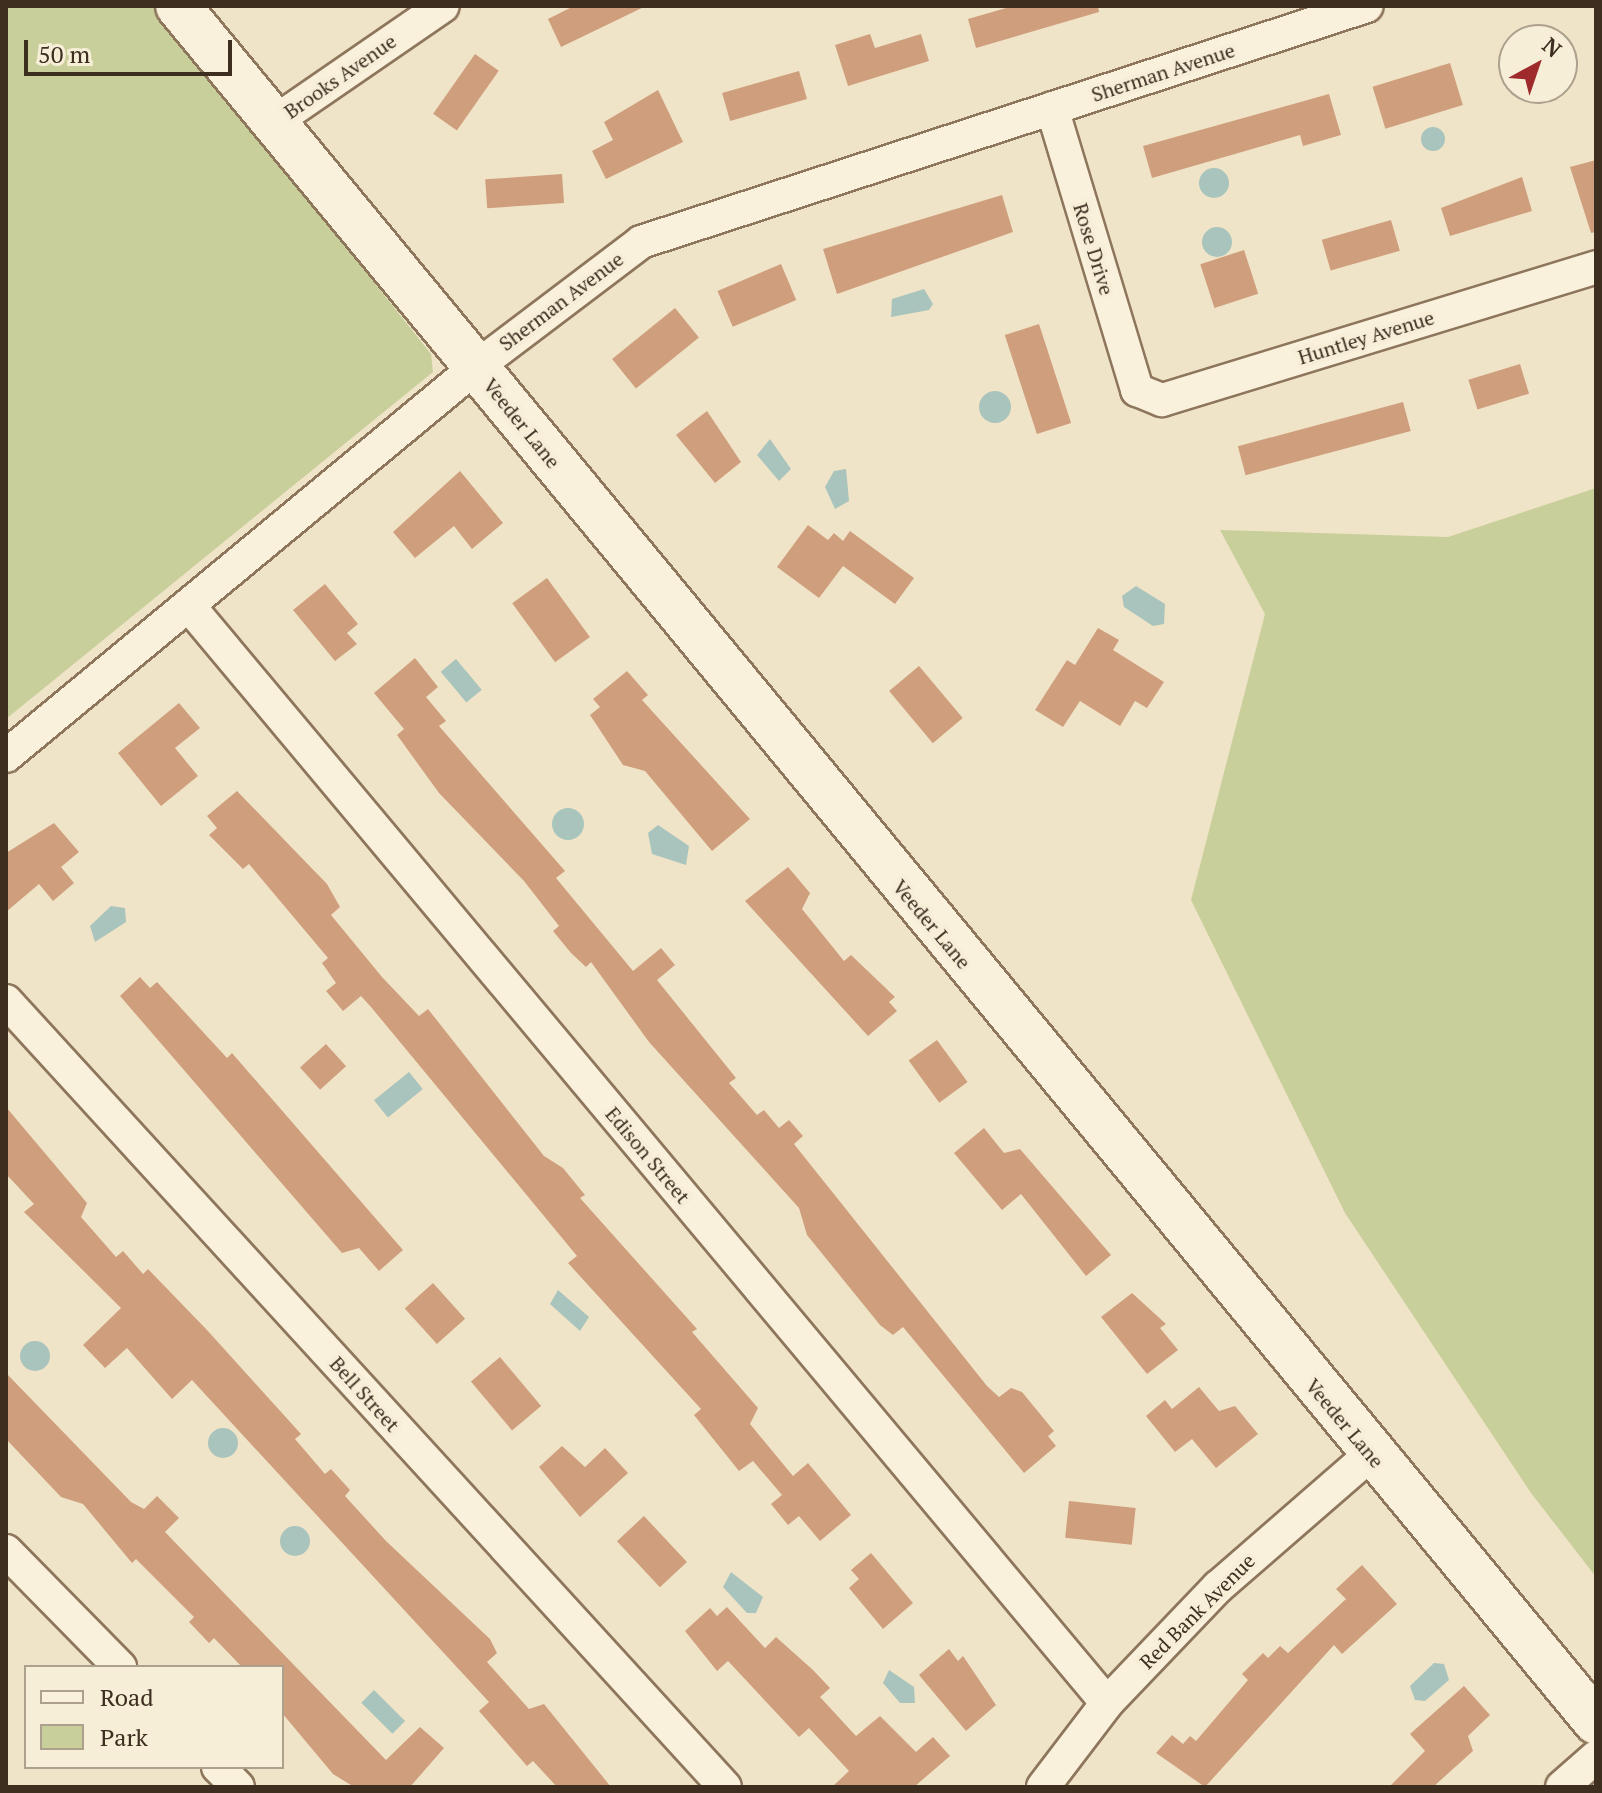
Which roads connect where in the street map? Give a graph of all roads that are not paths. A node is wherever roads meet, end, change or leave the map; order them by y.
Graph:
1 (178, 6) edge
2 (208, 6) edge
3 (443, 6) edge
4 (1367, 6) edge
5 (1052, 108) junction
6 (277, 120) junction
7 (1596, 267) edge
8 (476, 367) junction
9 (1137, 390) joint
10 (189, 606) junction
11 (6, 756) edge
12 (6, 1001) edge
13 (1371, 1454) junction
14 (6, 1551) edge
15 (118, 1665) edge
16 (1107, 1703) junction
17 (1596, 1722) edge
18 (1596, 1757) edge
19 (220, 1769) edge
20 (238, 1787) edge
21 (725, 1787) edge
22 (1043, 1787) edge
23 (1562, 1787) edge

1 - 6 street, Veeder Lane
2 - 6 street, Veeder Lane
3 - 6 street, Brooks Avenue
4 - 5 street, Sherman Avenue
5 - 8 street, Sherman Avenue
5 - 9 street, Rose Drive
6 - 8 street, Veeder Lane
7 - 9 street, Huntley Avenue
8 - 10 street, Sherman Avenue
8 - 13 street, Veeder Lane
10 - 11 street, Sherman Avenue
10 - 16 street, Edison Street
12 - 21 street, Bell Street
13 - 16 street, Red Bank Avenue
13 - 17 street, Veeder Lane
14 - 15 street
16 - 22 street, Red Bank Avenue
18 - 23 street
19 - 20 street

